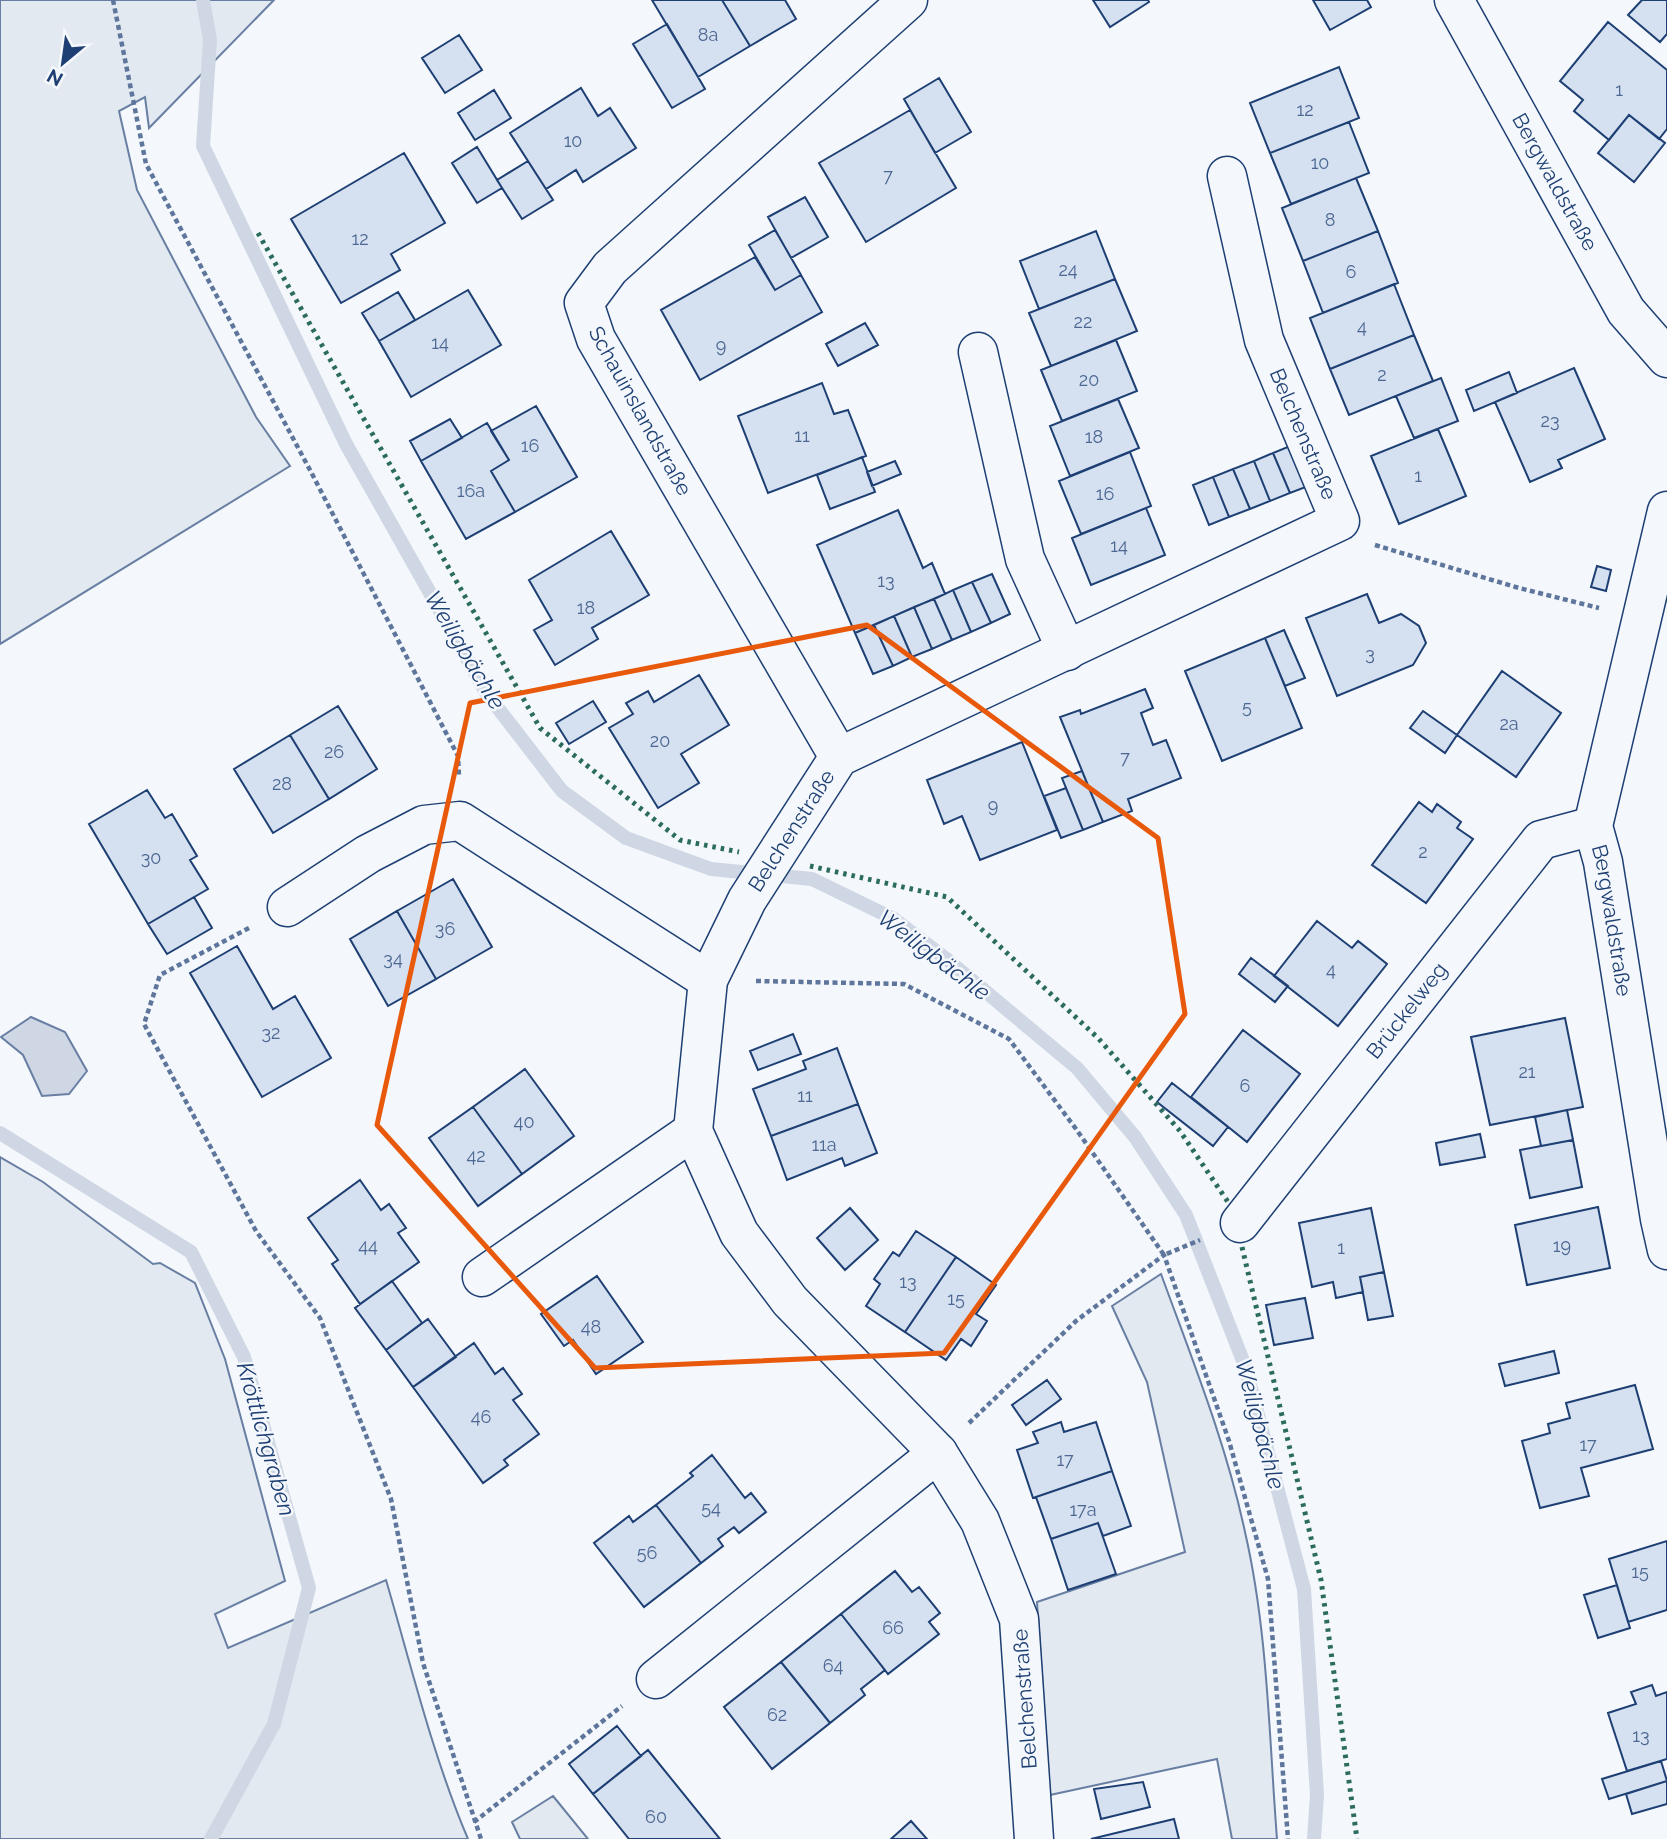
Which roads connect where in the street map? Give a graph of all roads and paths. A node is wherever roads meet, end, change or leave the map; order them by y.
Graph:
1 (113, 0) edge
2 (908, 0) edge
3 (1455, 0) edge
4 (1227, 176) dead end
5 (978, 352) dead end
6 (1667, 358) edge
7 (1667, 511) edge
8 (1340, 521) junction
9 (1641, 619) junction
10 (1067, 651) junction
11 (839, 757) junction
12 (460, 821) junction
13 (1592, 826) junction
14 (287, 907) joint
15 (708, 980) junction
16 (693, 1130) junction
17 (1240, 1223) dead end
18 (1667, 1250) edge
19 (1164, 1255) junction
20 (482, 1277) dead end
21 (938, 1452) junction
22 (656, 1679) joint
23 (474, 1822) junction
24 (481, 1839) edge
25 (1034, 1839) edge
26 (1288, 1839) edge

1 - 12 path
2 - 11 street, Schauinslandstraße
3 - 6 street, Bergwaldstraße
4 - 8 street, Belchenstraße
5 - 10 street
7 - 9 street, Bergwaldstraße
8 - 9 path
8 - 10 street, Belchenstraße
9 - 13 street, Bergwaldstraße
10 - 11 street, Belchenstraße
11 - 15 street, Belchenstraße
12 - 14 street
12 - 15 street
13 - 17 street, Brückelweg
13 - 18 street, Bergwaldstraße
14 - 23 path
15 - 16 street, Belchenstraße
15 - 19 path
16 - 20 street
16 - 21 street, Belchenstraße
19 - 21 path
19 - 26 path
21 - 22 street
21 - 25 street, Belchenstraße
22 - 23 path
23 - 24 path

